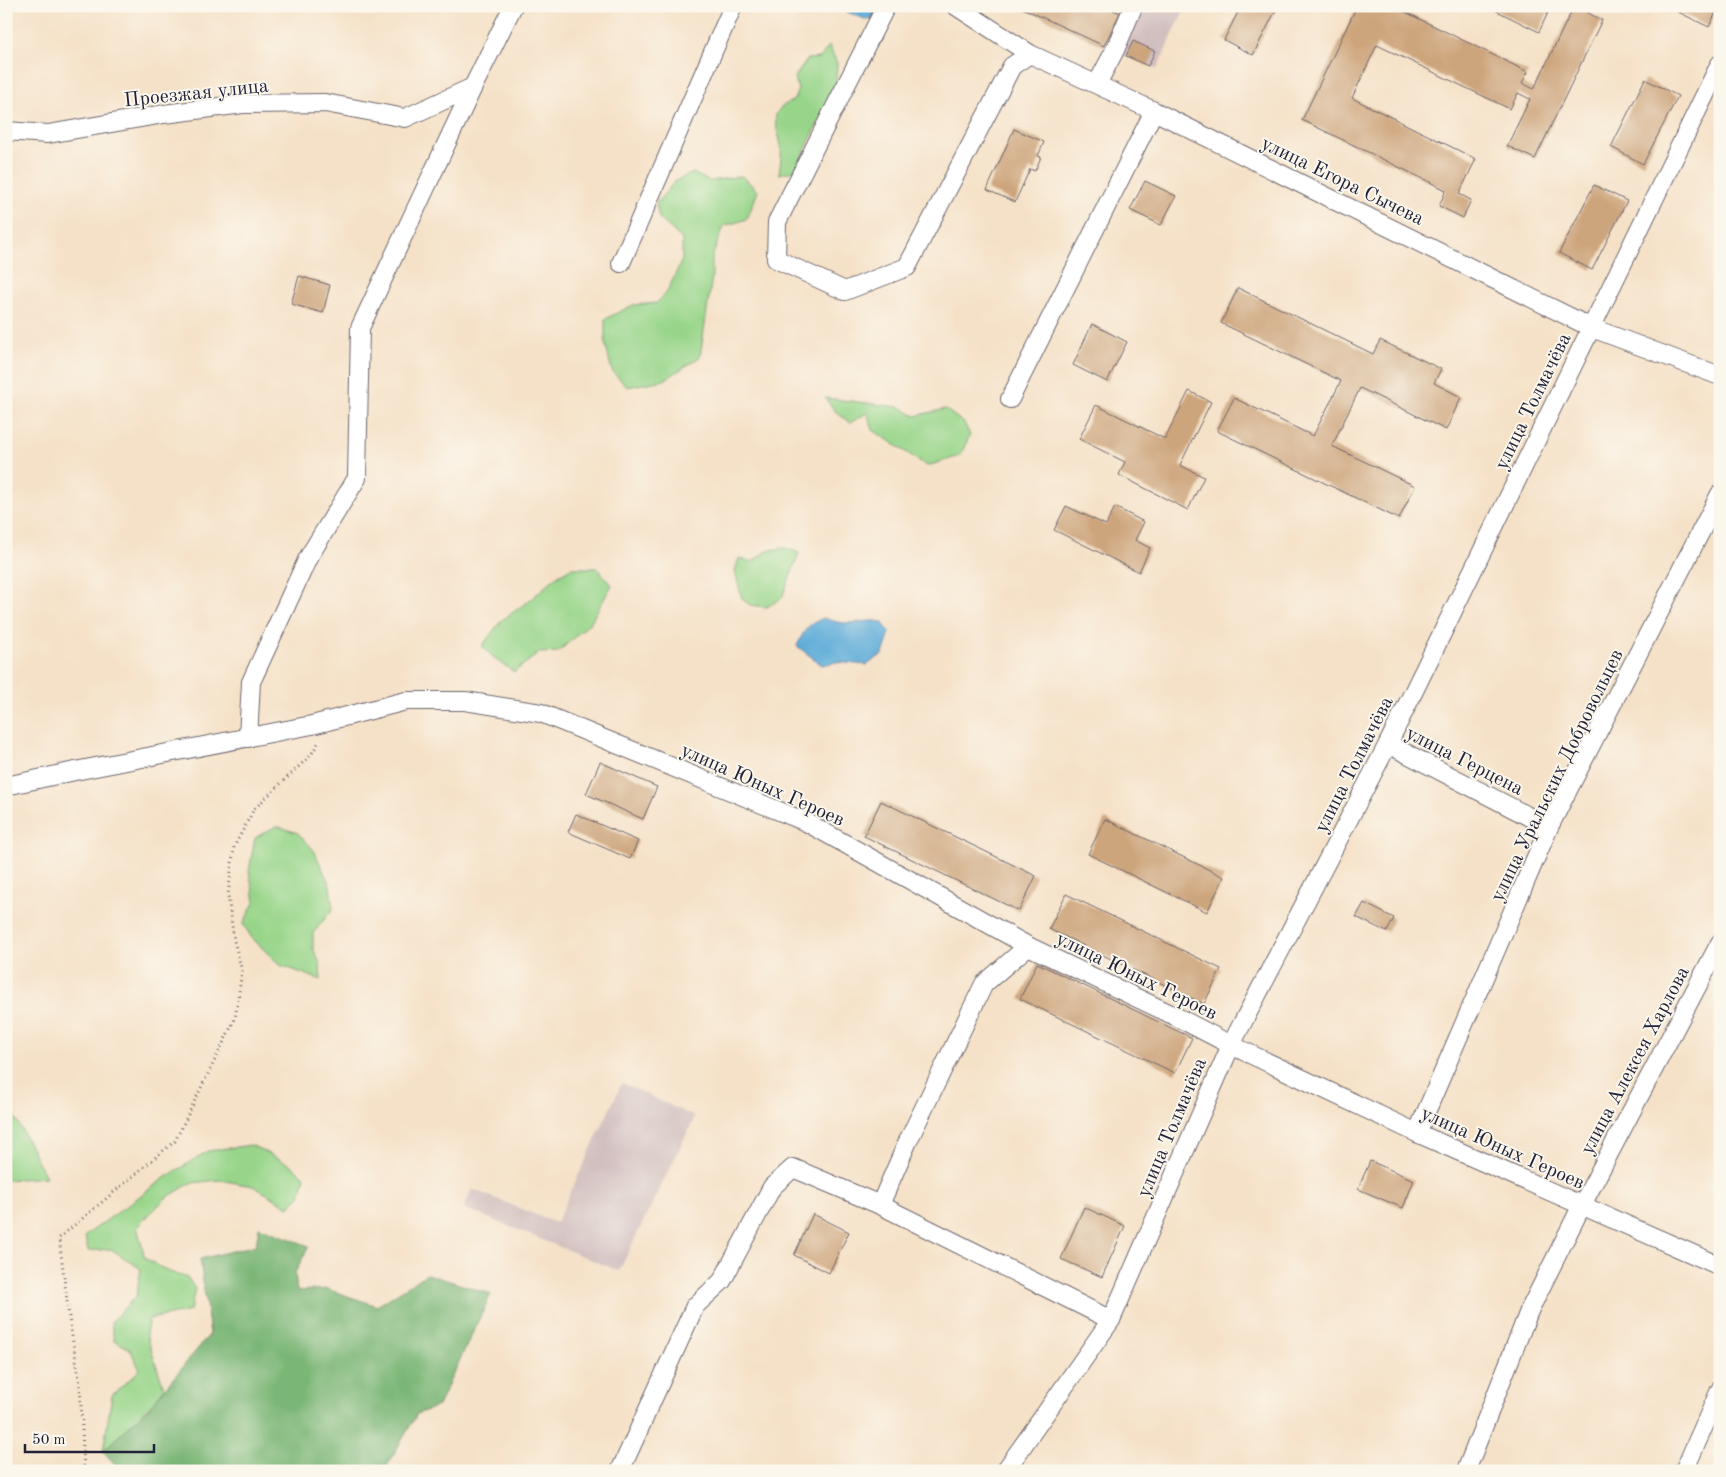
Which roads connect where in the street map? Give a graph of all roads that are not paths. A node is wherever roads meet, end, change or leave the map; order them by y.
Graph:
1 (513, 6) edge
2 (733, 6) edge
3 (886, 6) edge
4 (956, 6) edge
5 (1132, 6) edge
6 (1030, 54) junction
7 (1720, 64) edge
8 (1098, 84) junction
9 (473, 87) junction
10 (1154, 110) junction
11 (6, 131) edge
12 (621, 263) dead end
13 (1592, 328) junction
14 (1720, 376) edge
15 (1010, 398) dead end
16 (1720, 494) edge
17 (248, 738) junction
18 (1388, 744) junction
19 (6, 786) edge
20 (1550, 827) junction
21 (1720, 942) edge
22 (1028, 946) junction
23 (1231, 1045) junction
24 (1417, 1133) junction
25 (880, 1205) junction
26 (1582, 1205) junction
27 (1720, 1266) edge
28 (1111, 1320) junction
29 (1720, 1390) edge
30 (620, 1471) edge
31 (1005, 1471) edge
32 (1466, 1471) edge
33 (1684, 1471) edge

1 - 9 street
2 - 12 street
3 - 6 street
4 - 6 street, улица Егора Сычева
5 - 8 street
6 - 8 street, улица Егора Сычева
7 - 13 street, улица Толмачёва
8 - 10 street, улица Егора Сычева
9 - 11 street, Проезжая улица
9 - 17 street
10 - 13 street, улица Егора Сычева
10 - 15 street
13 - 14 street, улица Егора Сычева
13 - 18 street, улица Толмачёва
16 - 20 street, улица Уральских Добровольцев
17 - 19 street, улица Юных Героев
17 - 22 street, улица Юных Героев
18 - 20 street, улица Герцена
18 - 23 street, улица Толмачёва
20 - 24 street, улица Уральских Добровольцев
21 - 26 street, улица Алексея Харлова
22 - 23 street, улица Юных Героев
22 - 25 street
23 - 24 street, улица Юных Героев
23 - 28 street, улица Толмачёва
24 - 26 street, улица Юных Героев
25 - 28 street
25 - 30 street
26 - 27 street, улица Юных Героев
26 - 32 street, улица Алексея Харлова
28 - 31 street, улица Толмачёва
29 - 33 street

